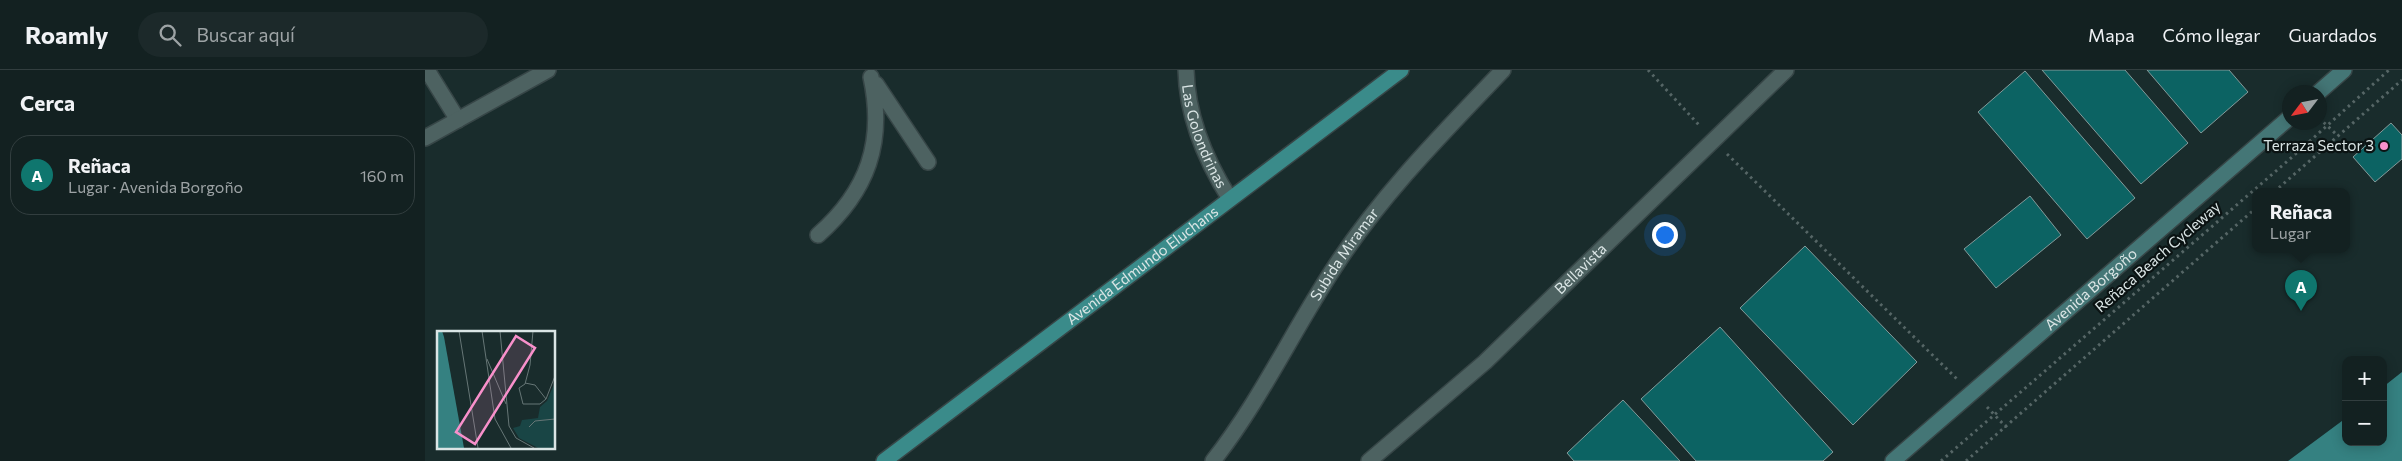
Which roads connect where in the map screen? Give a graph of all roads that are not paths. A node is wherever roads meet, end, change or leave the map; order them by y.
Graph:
1 (427, 70) edge
2 (548, 70) edge
3 (1186, 70) edge
4 (1401, 70) edge
5 (1503, 70) edge
6 (1786, 70) edge
7 (2344, 70) edge
8 (869, 74) edge
9 (2327, 85) edge
10 (458, 120) junction
11 (2282, 124) edge
12 (425, 138) edge
13 (928, 162) dead end
14 (1230, 199) junction
15 (817, 235) dead end
16 (883, 461) edge
17 (1213, 461) edge
18 (1369, 461) edge
19 (1893, 461) edge

1 - 10 street
2 - 10 street
3 - 14 street, Las Golondrinas
4 - 14 main road, Avenida Edmundo Eluchans
5 - 17 street, Subida Miramar
6 - 18 street, Bellavista
7 - 9 main road
8 - 13 street
8 - 15 street
10 - 12 street
11 - 19 main road, Avenida Borgoño
14 - 16 main road, Avenida Edmundo Eluchans

